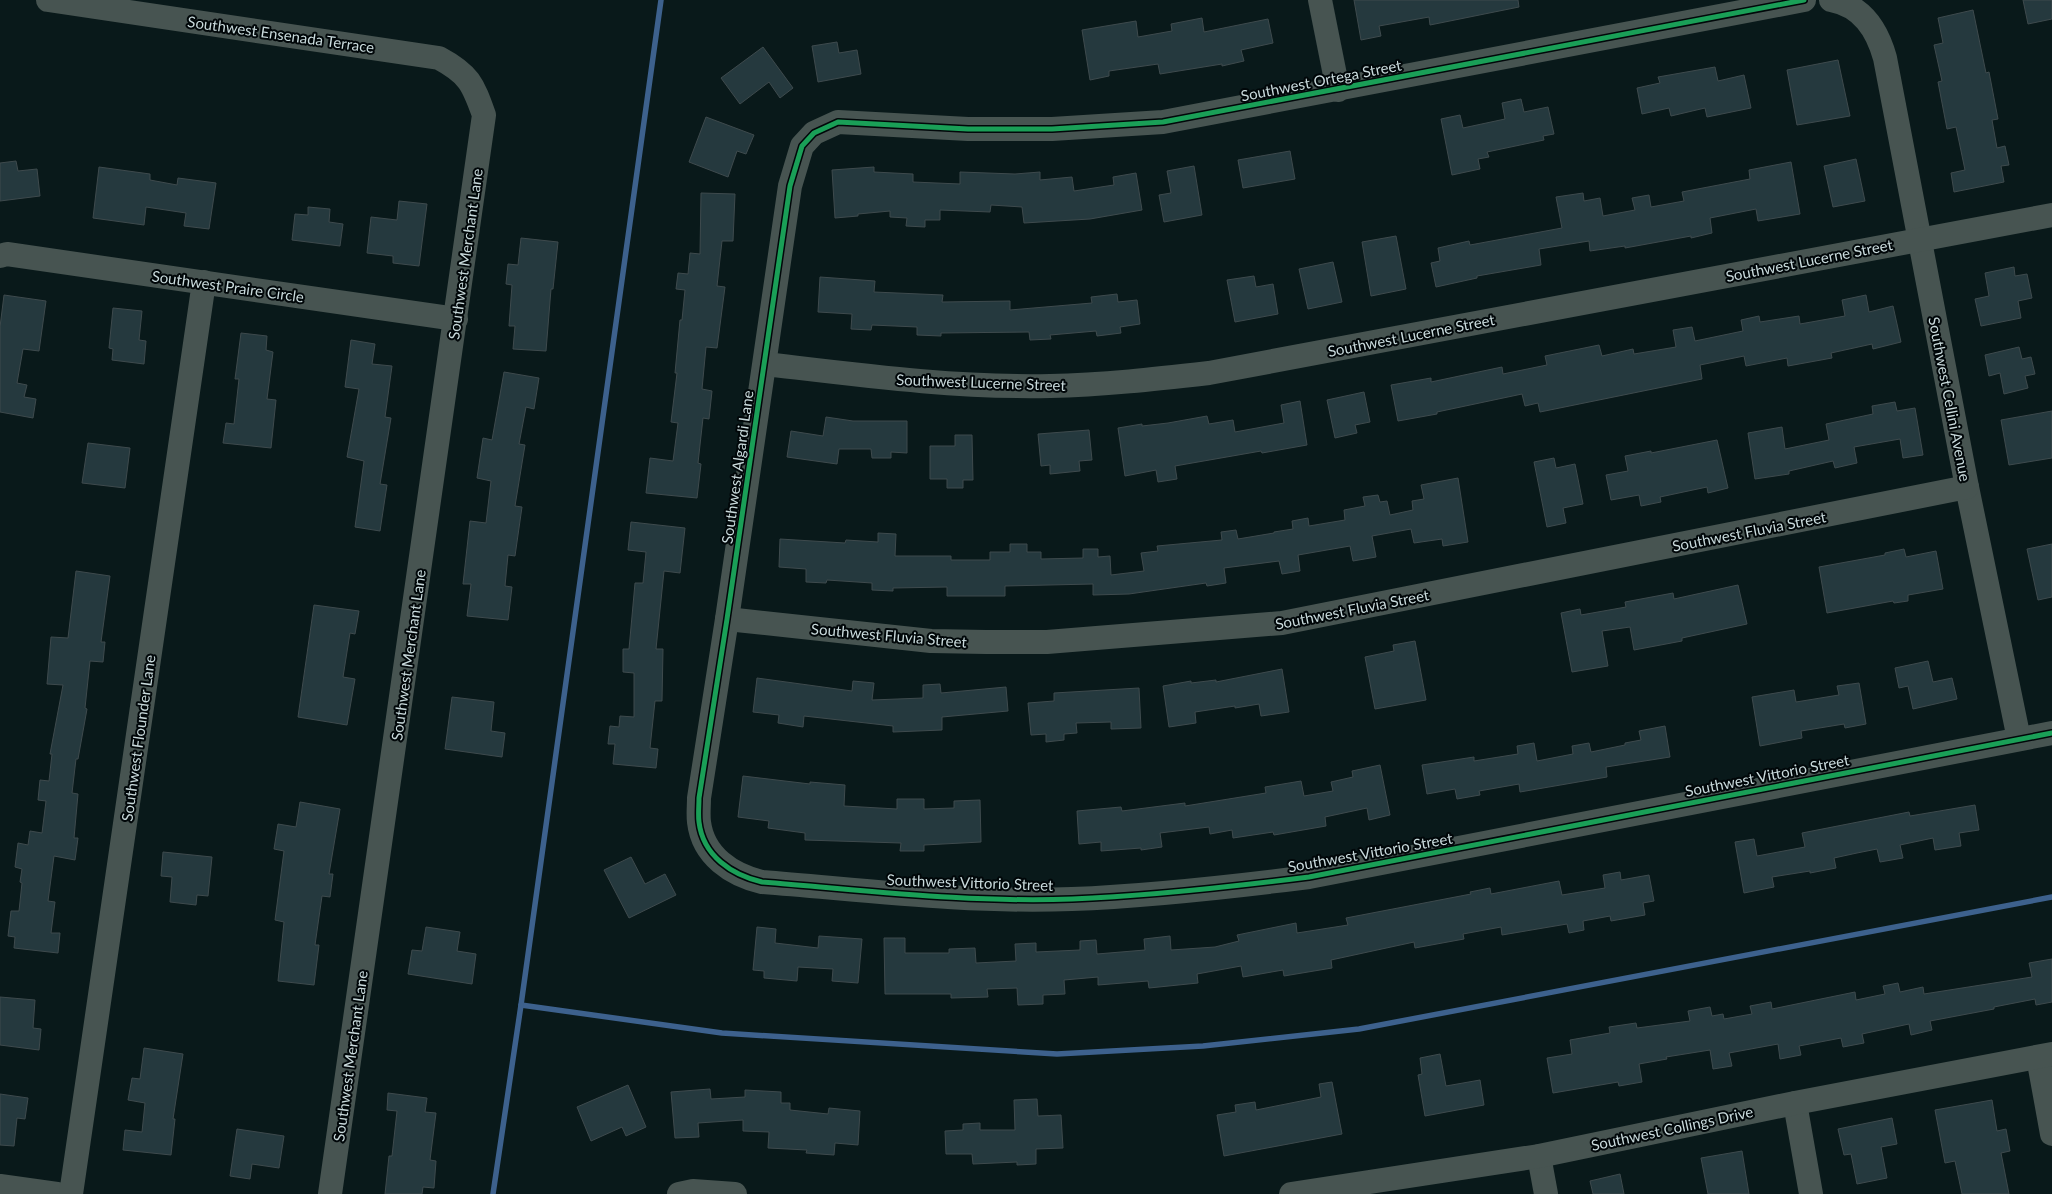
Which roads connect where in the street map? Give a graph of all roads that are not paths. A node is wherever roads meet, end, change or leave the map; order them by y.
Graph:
1 (48, 0) edge
2 (1320, 0) edge
3 (1804, 0) edge
4 (1831, 0) edge
5 (1338, 90) junction
6 (484, 115) joint
7 (838, 122) joint
8 (2052, 215) edge
9 (1920, 239) junction
10 (0, 256) edge
11 (204, 282) junction
12 (456, 319) junction
13 (765, 364) junction
14 (1967, 487) junction
15 (728, 619) junction
16 (2052, 733) edge
17 (2019, 739) junction
18 (702, 835) joint
19 (2045, 1055) edge
20 (1795, 1103) junction
21 (2052, 1134) edge
22 (1538, 1156) junction
23 (0, 1186) edge
24 (57, 1194) edge
25 (71, 1194) edge
26 (330, 1194) edge
27 (680, 1194) edge
28 (735, 1194) edge
29 (1291, 1194) edge
30 (1546, 1194) edge
31 (1811, 1194) edge

1 - 6 street, Southwest Ensenada Terrace
2 - 5 street
3 - 5 street, Southwest Ortega Street
4 - 9 street, Southwest Cellini Avenue
5 - 7 street, Southwest Ortega Street
6 - 12 street, Southwest Merchant Lane
7 - 13 street, Southwest Algardi Lane
8 - 9 street, Southwest Lucerne Street
9 - 13 street, Southwest Lucerne Street
9 - 14 street, Southwest Cellini Avenue
10 - 11 street, Southwest Praire Circle
11 - 12 street, Southwest Praire Circle
11 - 25 street, Southwest Flounder Lane
12 - 26 street, Southwest Merchant Lane
13 - 15 street, Southwest Algardi Lane
14 - 15 street, Southwest Fluvia Street
14 - 17 street, Southwest Cellini Avenue
15 - 18 street, Southwest Algardi Lane
16 - 17 street, Southwest Vittorio Street
17 - 18 street, Southwest Vittorio Street
19 - 20 street, Southwest Collings Drive
19 - 21 street
20 - 22 street, Southwest Collings Drive
20 - 31 street
22 - 29 street, Southwest Collings Drive
22 - 30 street
23 - 24 street
27 - 28 street

